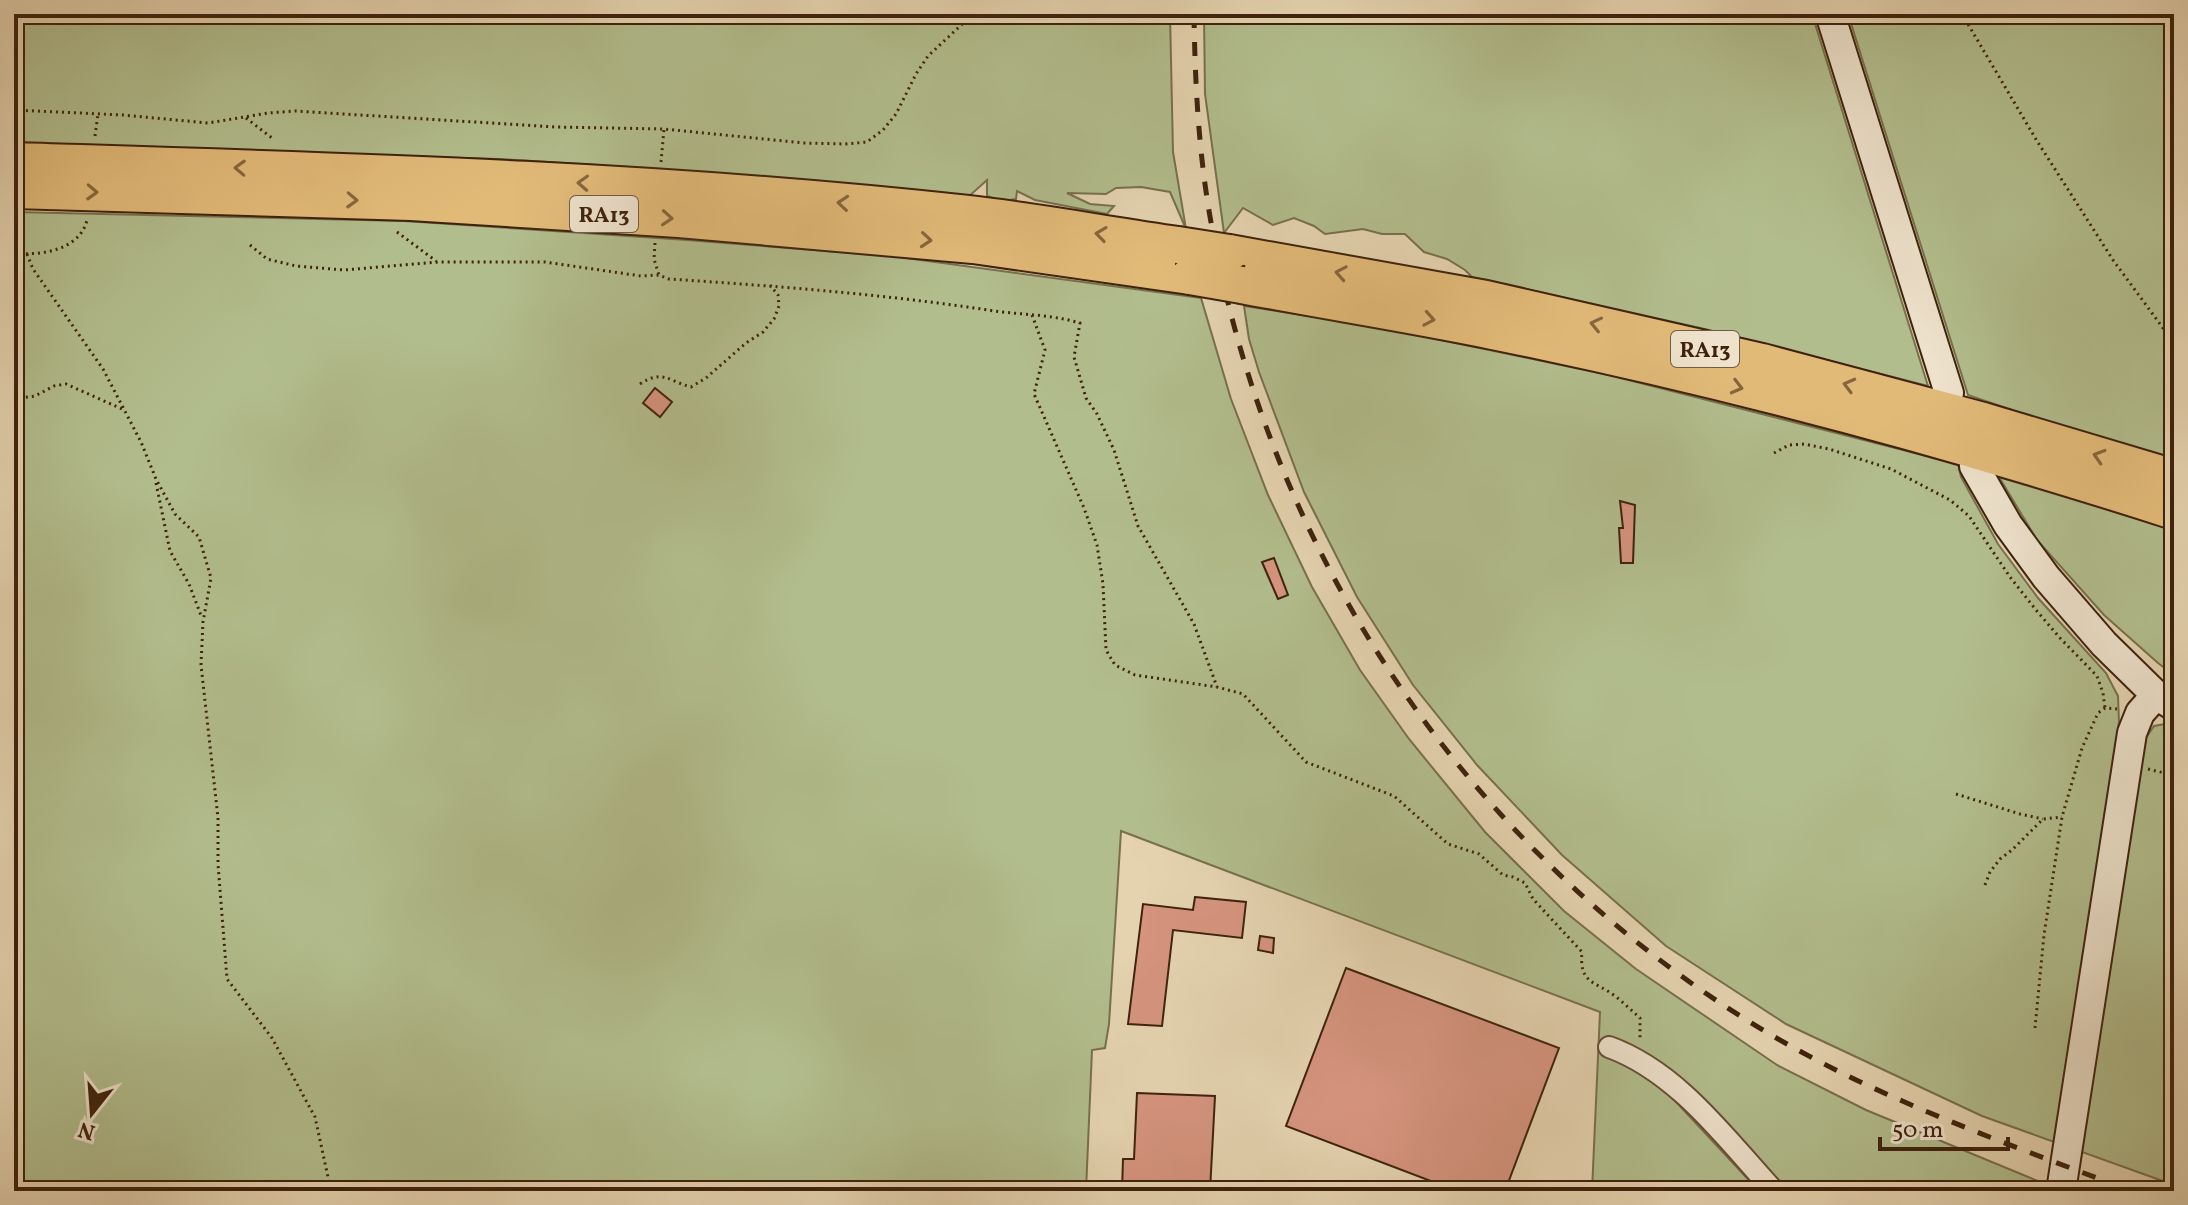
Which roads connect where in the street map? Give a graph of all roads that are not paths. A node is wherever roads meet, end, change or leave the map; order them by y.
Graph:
1 (1830, 14) edge
2 (14, 161) edge
3 (14, 190) edge
4 (1184, 261) junction
5 (1235, 269) junction
6 (1949, 393) dead end
7 (1974, 466) dead end
8 (2174, 478) edge
9 (2174, 511) edge
10 (2157, 704) edge
11 (1609, 1047) dead end
12 (1774, 1191) edge
13 (2061, 1191) edge

1 - 6 main road
4 -> 2 highway, RA13
3 -> 4 highway, RA13
4 - 5 highway, RA13, bridge
8 -> 5 highway, RA13
5 -> 9 highway, RA13
7 - 10 main road
10 - 13 main road
11 - 12 street

